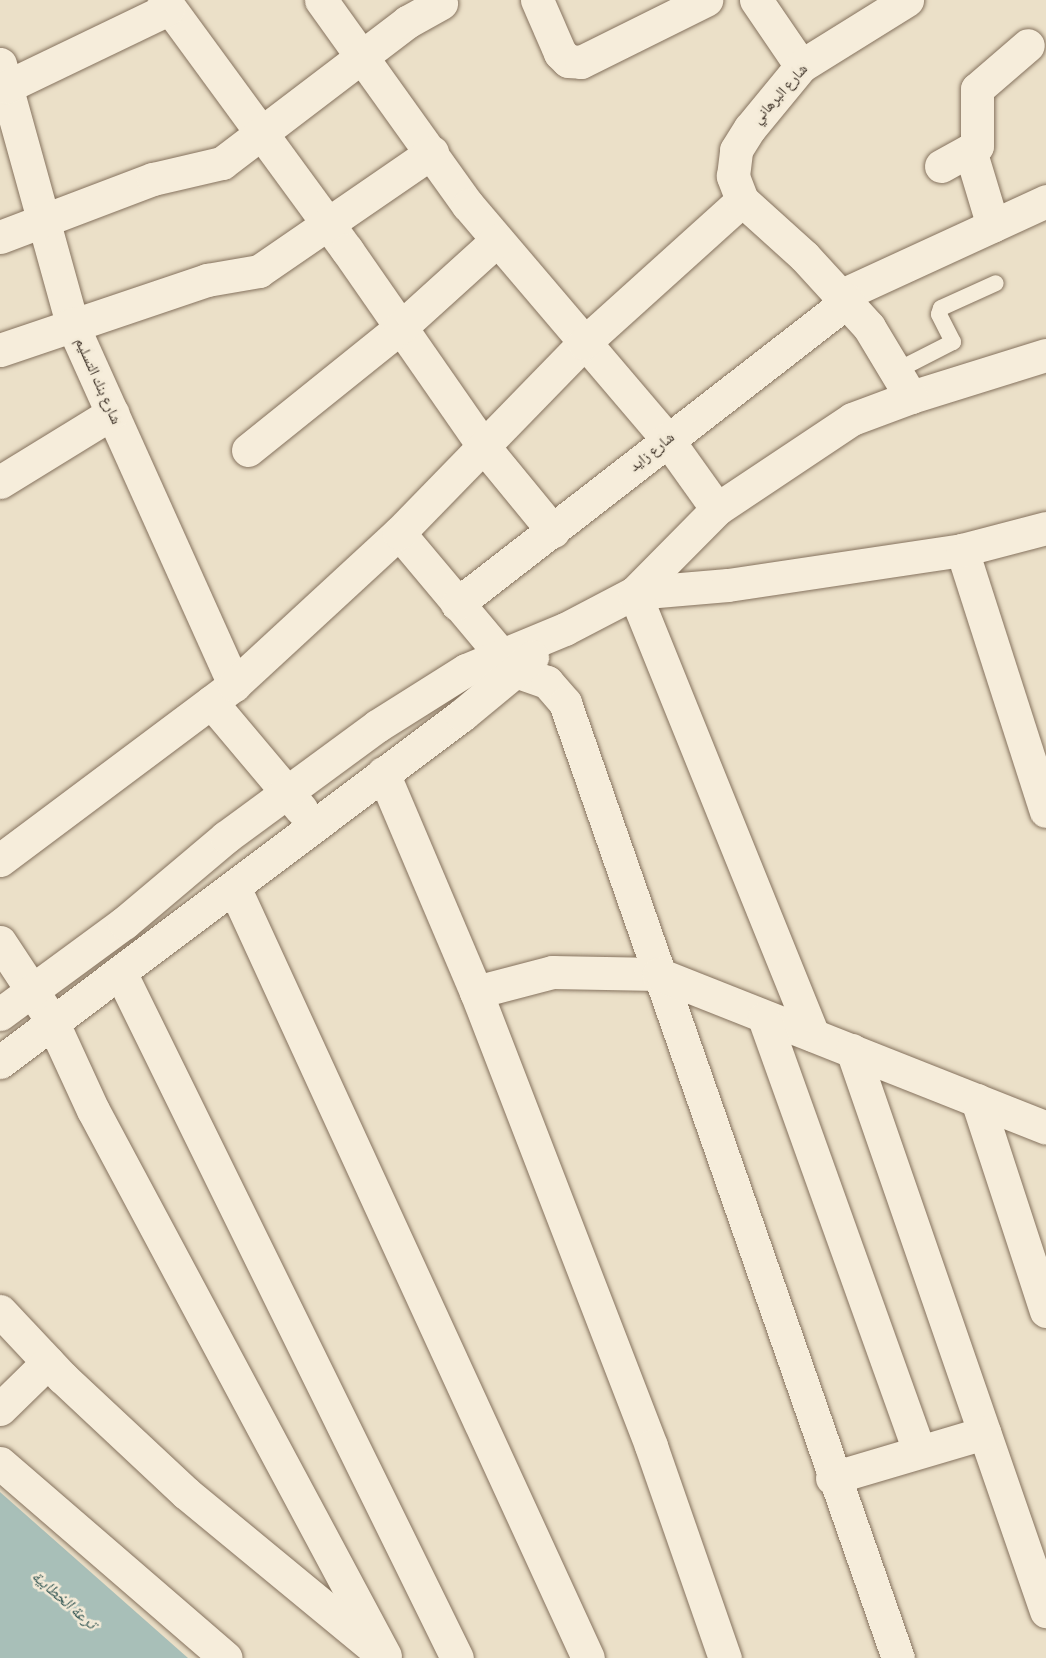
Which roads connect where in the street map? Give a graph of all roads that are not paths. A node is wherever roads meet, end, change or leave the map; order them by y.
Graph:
1 (321, 0) edge
2 (537, 0) edge
3 (706, 0) edge
4 (756, 0) edge
5 (907, 0) edge
6 (441, 3) dead end
7 (166, 4) edge
8 (1028, 45) dead end
9 (362, 58) junction
10 (801, 66) junction
11 (3, 76) edge
12 (261, 133) junction
13 (970, 150) junction
14 (432, 152) junction
15 (941, 166) dead end
16 (742, 200) junction
17 (1046, 201) edge
18 (45, 223) junction
19 (328, 225) junction
20 (993, 226) junction
21 (0, 237) edge
22 (496, 241) junction
23 (996, 283) dead end
24 (845, 298) junction
25 (72, 324) junction
26 (400, 328) junction
27 (584, 343) junction
28 (0, 350) edge
29 (1046, 355) edge
30 (904, 384) junction
31 (112, 413) junction
32 (667, 439) junction
33 (484, 447) junction
34 (248, 450) dead end
35 (0, 482) edge
36 (717, 509) junction
37 (1046, 528) edge
38 (553, 531) junction
39 (399, 533) junction
40 (962, 550) junction
41 (634, 593) junction
42 (458, 604) junction
43 (508, 662) junction
44 (222, 693) junction
45 (383, 773) junction
46 (288, 792) junction
47 (1046, 811) edge
48 (314, 824) junction
49 (0, 860) edge
50 (234, 887) junction
51 (0, 942) edge
52 (120, 972) junction
53 (658, 974) junction
54 (33, 990) junction
55 (476, 992) junction
56 (0, 1014) edge
57 (764, 1018) junction
58 (52, 1021) junction
59 (813, 1035) junction
60 (852, 1050) junction
61 (0, 1062) edge
62 (976, 1100) junction
63 (1046, 1128) edge
64 (0, 1311) edge
65 (1046, 1311) edge
66 (48, 1362) junction
67 (0, 1409) edge
68 (984, 1432) junction
69 (919, 1450) junction
70 (0, 1463) edge
71 (832, 1478) junction
72 (1046, 1611) edge
73 (386, 1657) edge
74 (226, 1658) edge
75 (457, 1658) edge
76 (588, 1658) edge
77 (725, 1658) edge
78 (898, 1658) edge

1 - 9 street
2 - 3 street
4 - 10 street
5 - 10 street, شارع البرهاني
6 - 9 street
7 - 11 street
7 - 12 street
8 - 13 street
9 - 12 street
9 - 14 street
10 - 16 street, شارع البرهاني
11 - 18 street, شارع بنك التسليم
12 - 18 street
12 - 19 street
13 - 15 street
13 - 20 street
14 - 19 street
14 - 22 street
16 - 24 street
16 - 27 street
17 - 20 street, شارع زايد
18 - 21 street
18 - 25 street, شارع بنك التسليم
19 - 25 street
19 - 26 street
20 - 24 street, شارع زايد
22 - 26 street
22 - 27 street
23 - 30 lane
24 - 30 street
24 - 32 street, شارع زايد
25 - 28 street
25 - 31 street, شارع بنك التسليم
26 - 33 street
26 - 34 street
27 - 32 street
27 - 33 street
29 - 30 street
30 - 36 street
31 - 35 street
31 - 44 street, شارع بنك التسليم
32 - 36 street
32 - 38 street, شارع زايد
33 - 38 street
33 - 39 street
36 - 41 street
37 - 40 street
38 - 42 street, شارع زايد
39 - 42 street
39 - 44 street
40 - 41 street
40 - 47 street
41 - 43 street
41 - 59 street
42 - 43 street
43 - 45 street
43 - 46 street
43 - 53 street
44 - 46 street, شارع بنك التسليم
44 - 49 street
45 - 48 street
45 - 55 street
46 - 48 street, شارع بنك التسليم
46 - 54 street
48 - 50 street
50 - 52 street
50 - 76 street
51 - 54 street
52 - 58 street
52 - 75 street
53 - 55 street
53 - 57 street
53 - 71 street
54 - 56 street
54 - 58 street
55 - 77 street
57 - 59 street
57 - 69 street
58 - 61 street
58 - 73 street
59 - 60 street
60 - 62 street
60 - 68 street
62 - 63 street
62 - 65 street
64 - 66 street
66 - 67 street
66 - 73 street
68 - 69 street
68 - 72 street
69 - 71 street
70 - 74 street
71 - 78 street

